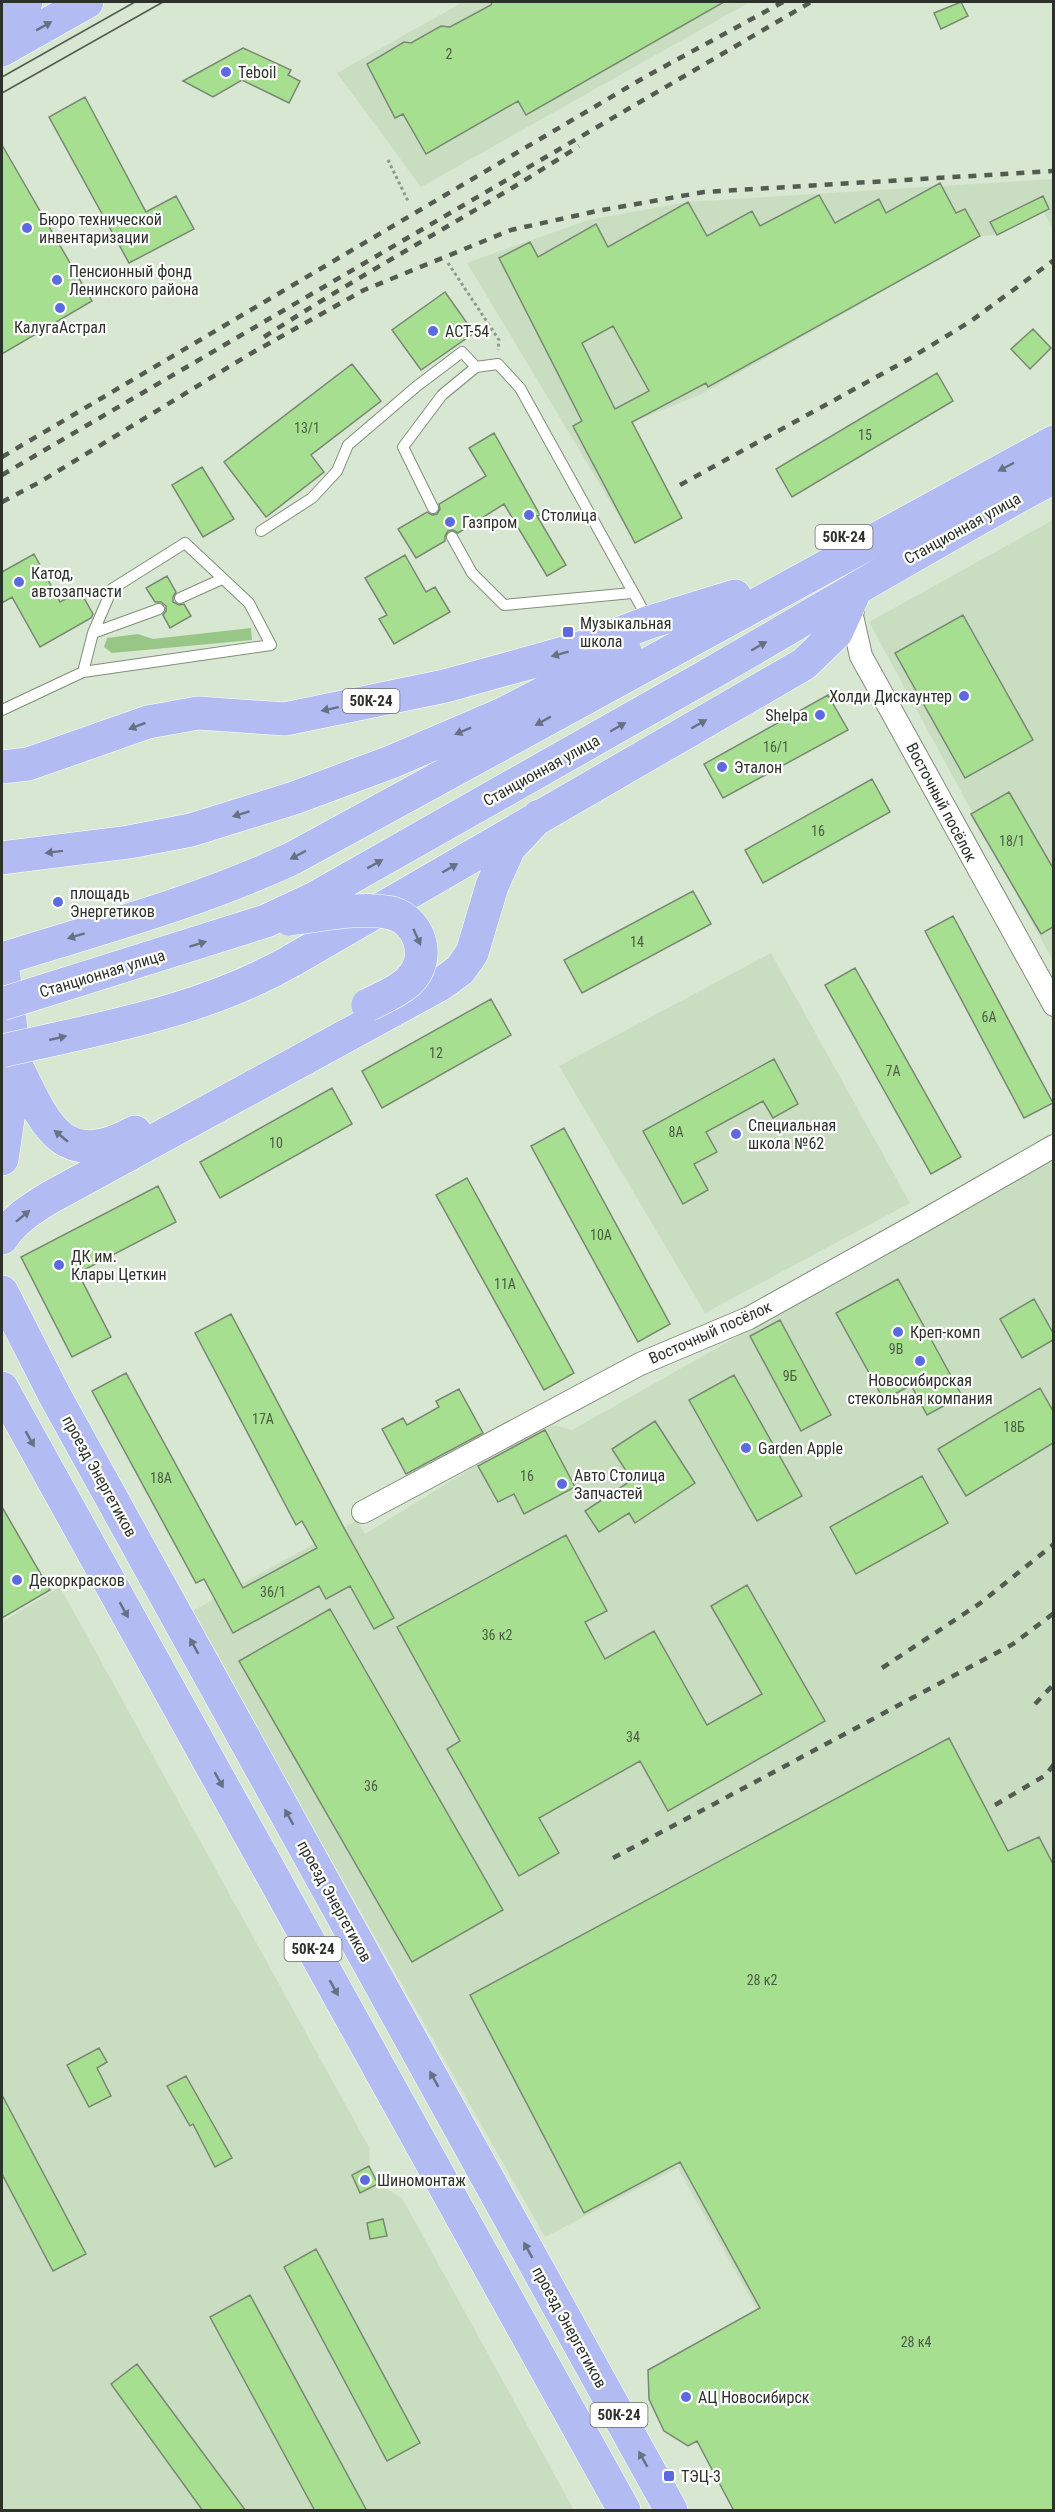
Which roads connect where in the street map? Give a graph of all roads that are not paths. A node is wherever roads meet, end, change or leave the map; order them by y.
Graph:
1 (26, 2) edge
2 (43, 2) edge
3 (87, 2) edge
4 (2, 16) edge
5 (2, 24) edge
6 (2, 50) edge
7 (476, 367) junction
8 (1053, 442) edge
9 (1053, 477) edge
10 (959, 492) junction
11 (433, 508) dead end
12 (976, 520) junction
13 (261, 531) dead end
14 (452, 537) dead end
15 (222, 579) junction
16 (855, 591) junction
17 (632, 592) junction
18 (735, 596) junction
19 (180, 598) dead end
20 (159, 609) dead end
21 (650, 622) junction
22 (93, 633) junction
23 (83, 672) junction
24 (2, 710) edge
25 (2, 767) edge
26 (539, 816) junction
27 (2, 858) edge
28 (266, 921) junction
29 (2, 975) edge
30 (1053, 1005) edge
31 (9, 1058) edge
32 (1053, 1146) edge
33 (2, 1159) edge
34 (2, 1238) edge
35 (2, 1292) edge
36 (2, 1388) edge
37 (363, 1512) dead end
38 (624, 2511) edge
39 (671, 2511) edge

1 - 4 main road
2 - 5 main road
6 -> 3 main road
7 - 11 lane
7 - 13 lane
7 - 17 lane
8 -> 10 main road, Станционная улица / 50К-24
9 - 12 main road, Станционная улица
10 - 12 main road
10 - 18 main road, 50К-24
10 -> 29 main road, Станционная улица
12 - 16 main road, Станционная улица
14 - 17 lane
15 - 19 lane
15 - 22 lane
15 - 23 lane
26 -> 16 main road
28 -> 16 main road, Станционная улица, bridge
16 - 30 street, Восточный посёлок
17 - 21 lane
18 - 21 main road, 50К-24
18 -> 27 main road
20 - 22 lane
21 -> 25 main road, 50К-24
22 - 23 lane
23 - 24 lane
31 -> 26 main road, bridge
34 -> 26 main road
29 -> 28 main road, Станционная улица, bridge
28 -> 31 main road, bridge
29 - 31 main road
31 - 33 main road
32 - 37 street, Восточный посёлок
39 -> 35 main road, проезд Энергетиков / 50К-24
36 -> 38 main road, 50К-24

